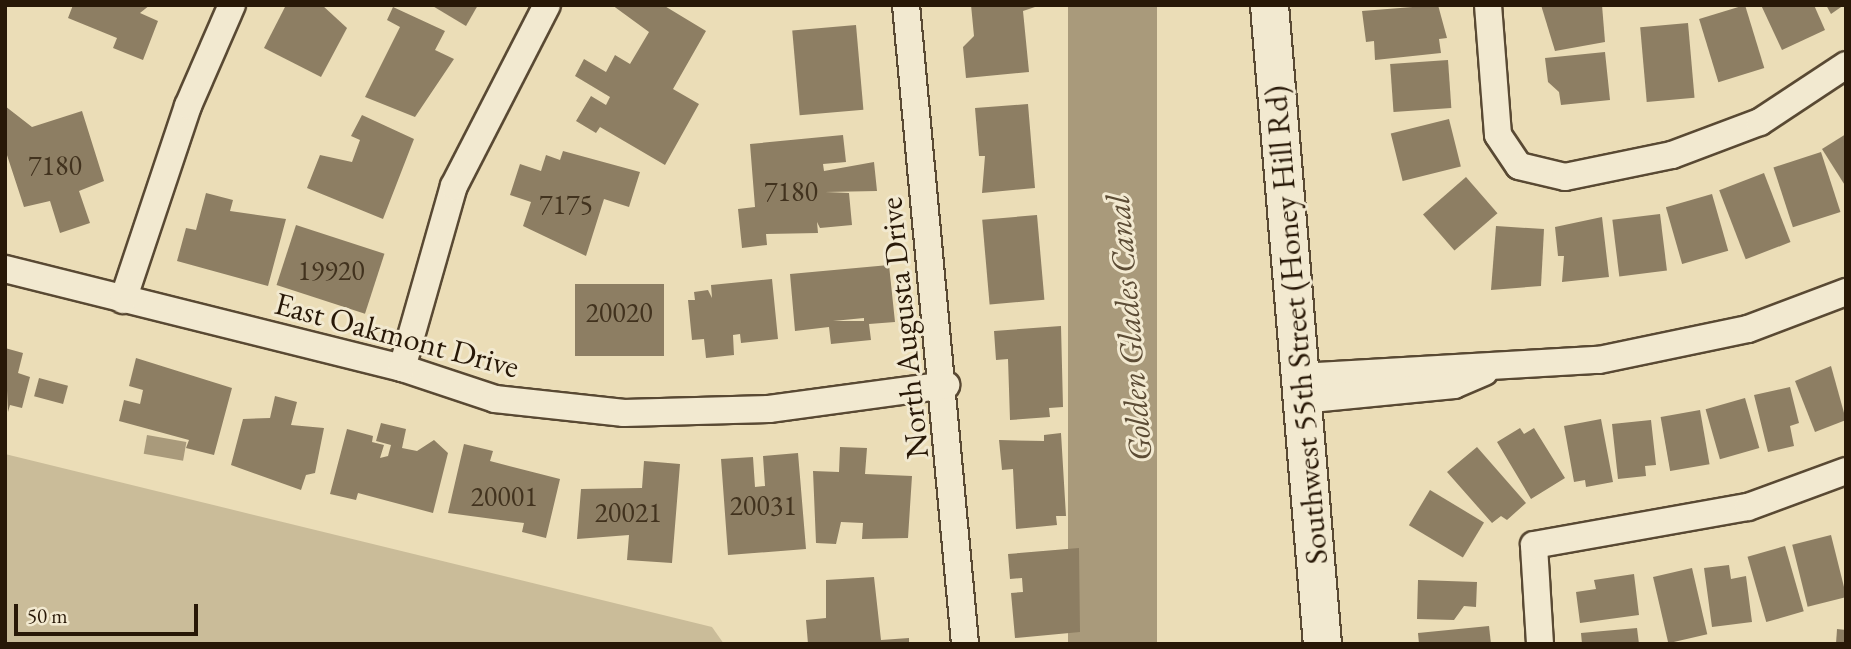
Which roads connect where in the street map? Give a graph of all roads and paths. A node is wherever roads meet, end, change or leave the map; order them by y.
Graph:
1 (232, 5) edge
2 (548, 5) edge
3 (906, 5) edge
4 (1269, 5) edge
5 (1488, 5) edge
6 (1846, 65) edge
7 (5, 269) edge
8 (1846, 292) edge
9 (123, 300) junction
10 (402, 369) junction
11 (946, 385) junction
12 (1301, 389) junction
13 (1846, 471) edge
14 (965, 644) edge
15 (1322, 644) edge
16 (1540, 644) edge

1 - 9 street
2 - 10 street
3 - 11 street, North Augusta Drive
4 - 12 street, Southwest 55th Street (Honey Hill Rd)
5 - 6 street
7 - 9 street, East Oakmont Drive
8 - 12 street
9 - 10 street, East Oakmont Drive
10 - 11 street, East Oakmont Drive
11 - 14 street, North Augusta Drive
12 - 15 street, Southwest 55th Street (Honey Hill Rd)
13 - 16 street

